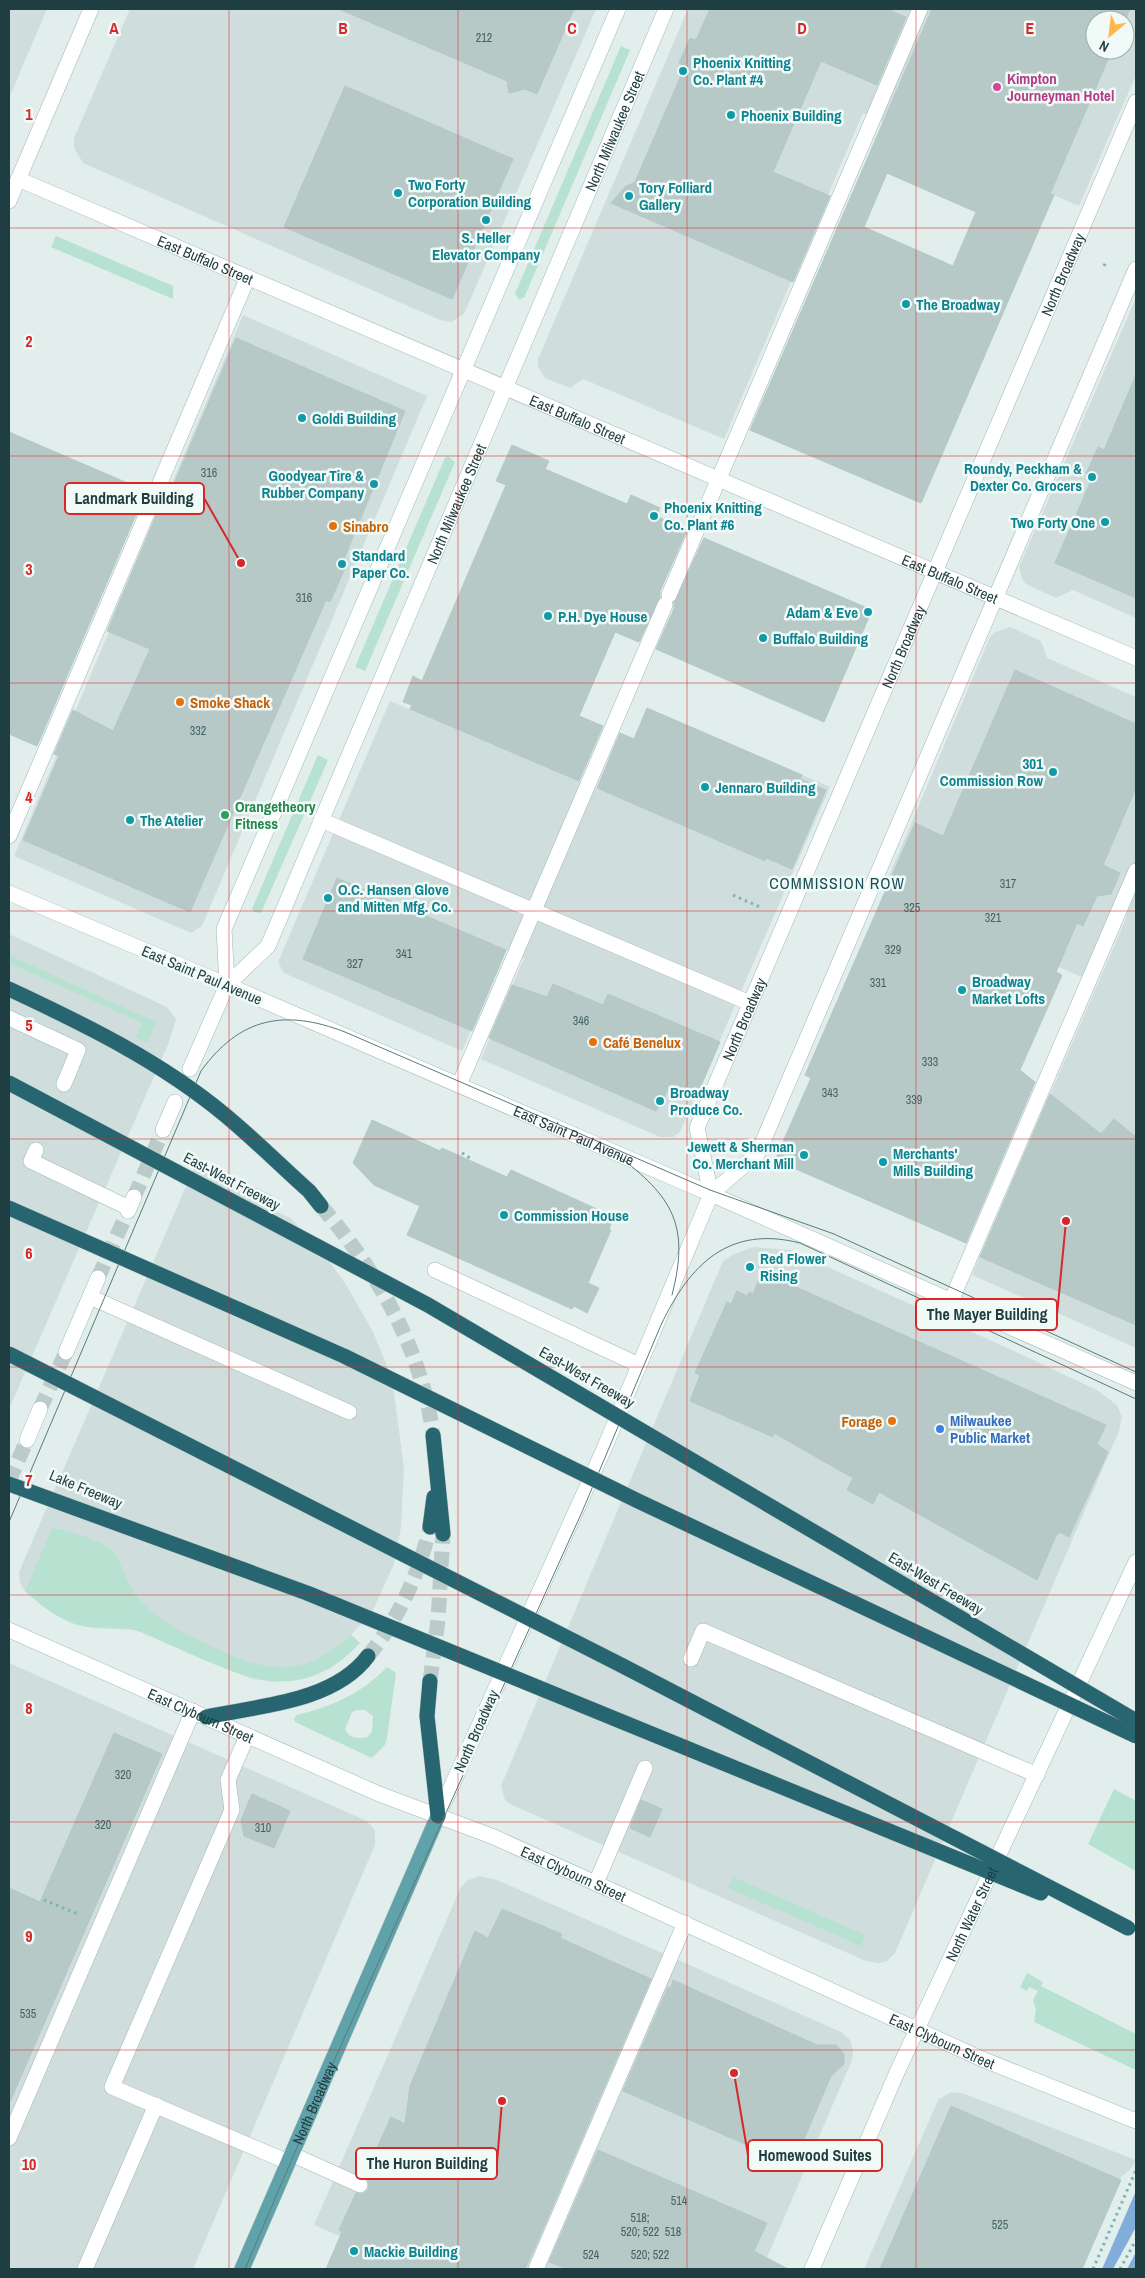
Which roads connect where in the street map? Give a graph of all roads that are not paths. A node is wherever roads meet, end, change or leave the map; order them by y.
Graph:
1 (91, 9) edge
2 (618, 9) edge
3 (666, 9) edge
4 (920, 9) edge
5 (1136, 102) edge
6 (14, 177) edge
7 (9, 201) edge
8 (1136, 269) edge
9 (248, 277) junction
10 (465, 370) junction
11 (505, 387) junction
12 (719, 478) junction
13 (935, 572) junction
14 (996, 597) junction
15 (1136, 658) edge
16 (321, 820) junction
17 (9, 836) edge
18 (1136, 871) edge
19 (9, 893) edge
20 (534, 910) junction
21 (227, 985) junction
22 (9, 989) edge
23 (750, 1003) junction
24 (9, 1018) edge
25 (190, 1069) dead end
26 (9, 1083) edge
27 (64, 1084) dead end
28 (459, 1085) junction
29 (175, 1102) dead end
30 (163, 1130) tunnel mouth
31 (36, 1150) dead end
32 (712, 1194) junction
33 (130, 1205) dead end
34 (322, 1206) tunnel mouth
35 (9, 1208) edge
36 (435, 1270) dead end
37 (98, 1278) tunnel mouth
38 (90, 1297) junction
39 (951, 1301) junction
40 (66, 1352) tunnel mouth
41 (9, 1354) edge
42 (639, 1365) junction
43 (1136, 1383) edge
44 (40, 1409) tunnel mouth
45 (349, 1412) dead end
46 (433, 1435) tunnel mouth
47 (27, 1440) tunnel mouth
48 (9, 1475) edge
49 (9, 1484) edge
50 (123, 1524) junction
51 (436, 1530) tunnel mouth
52 (1136, 1562) edge
53 (9, 1630) edge
54 (368, 1656) tunnel mouth
55 (691, 1659) dead end
56 (430, 1681) tunnel mouth
57 (199, 1714) junction
58 (1136, 1721) edge
59 (247, 1736) junction
60 (1136, 1736) edge
61 (644, 1768) dead end
62 (1037, 1775) junction
63 (438, 1816) junction
64 (596, 1883) junction
65 (685, 1922) junction
66 (1132, 1930) edge
67 (917, 2029) junction
68 (156, 2105) junction
69 (1136, 2121) edge
70 (9, 2138) edge
71 (290, 2158) junction
72 (360, 2184) dead end
73 (85, 2269) edge
74 (242, 2269) edge
75 (536, 2269) edge
76 (812, 2269) edge

1 - 6 main road
2 - 10 main road, North Milwaukee Street
3 - 11 main road, North Milwaukee Street
4 - 12 main road
5 - 13 main road, North Broadway
6 - 7 main road
6 - 9 main road, East Buffalo Street
8 - 14 main road, North Broadway
9 - 10 main road, East Buffalo Street
9 - 17 main road
10 - 11 main road, East Buffalo Street
10 - 21 main road, North Milwaukee Street
11 - 12 main road, East Buffalo Street
11 - 16 main road, North Milwaukee Street
12 - 13 main road, East Buffalo Street
12 - 20 main road
13 - 14 main road, East Buffalo Street
13 - 23 main road, North Broadway
14 - 15 main road, East Buffalo Street
14 - 32 main road, North Broadway
16 - 20 main road
16 - 21 main road, North Milwaukee Street
18 - 39 main road
19 - 21 main road, East Saint Paul Avenue
20 - 23 main road
20 - 28 main road
21 - 25 main road, North Milwaukee Street
21 - 28 main road, East Saint Paul Avenue
22 - 34 highway, bridge
23 - 32 main road, North Broadway
24 - 27 main road
26 - 58 highway, East-West Freeway, bridge
28 - 32 main road, East Saint Paul Avenue
29 - 30 main road
31 - 33 main road
32 - 39 main road, East Saint Paul Avenue
32 - 42 main road, North Broadway
35 - 60 highway, bridge
36 - 42 main road
37 - 38 main road
38 - 40 main road
38 - 45 main road
39 - 43 main road, East Saint Paul Avenue
41 - 66 highway, bridge
42 - 63 main road, North Broadway
44 - 47 main road
46 - 51 highway
48 - 50 highway, Lake Freeway, bridge
49 - 50 highway, bridge
50 - 66 highway, bridge
52 - 62 main road, North Water Street
53 - 57 main road, East Clybourn Street
54 - 57 highway
55 - 62 main road
56 - 63 highway
57 - 59 main road, East Clybourn Street
57 - 70 main road
59 - 63 main road, East Clybourn Street
59 - 68 main road
61 - 64 main road
62 - 67 main road, North Water Street
63 - 64 main road, East Clybourn Street
63 - 71 main road, North Broadway
64 - 65 main road, East Clybourn Street
65 - 67 main road, East Clybourn Street
65 - 75 main road
67 - 69 main road, East Clybourn Street
67 - 76 main road, North Water Street
68 - 71 main road
68 - 73 main road
71 - 72 main road
71 - 74 main road, North Broadway

